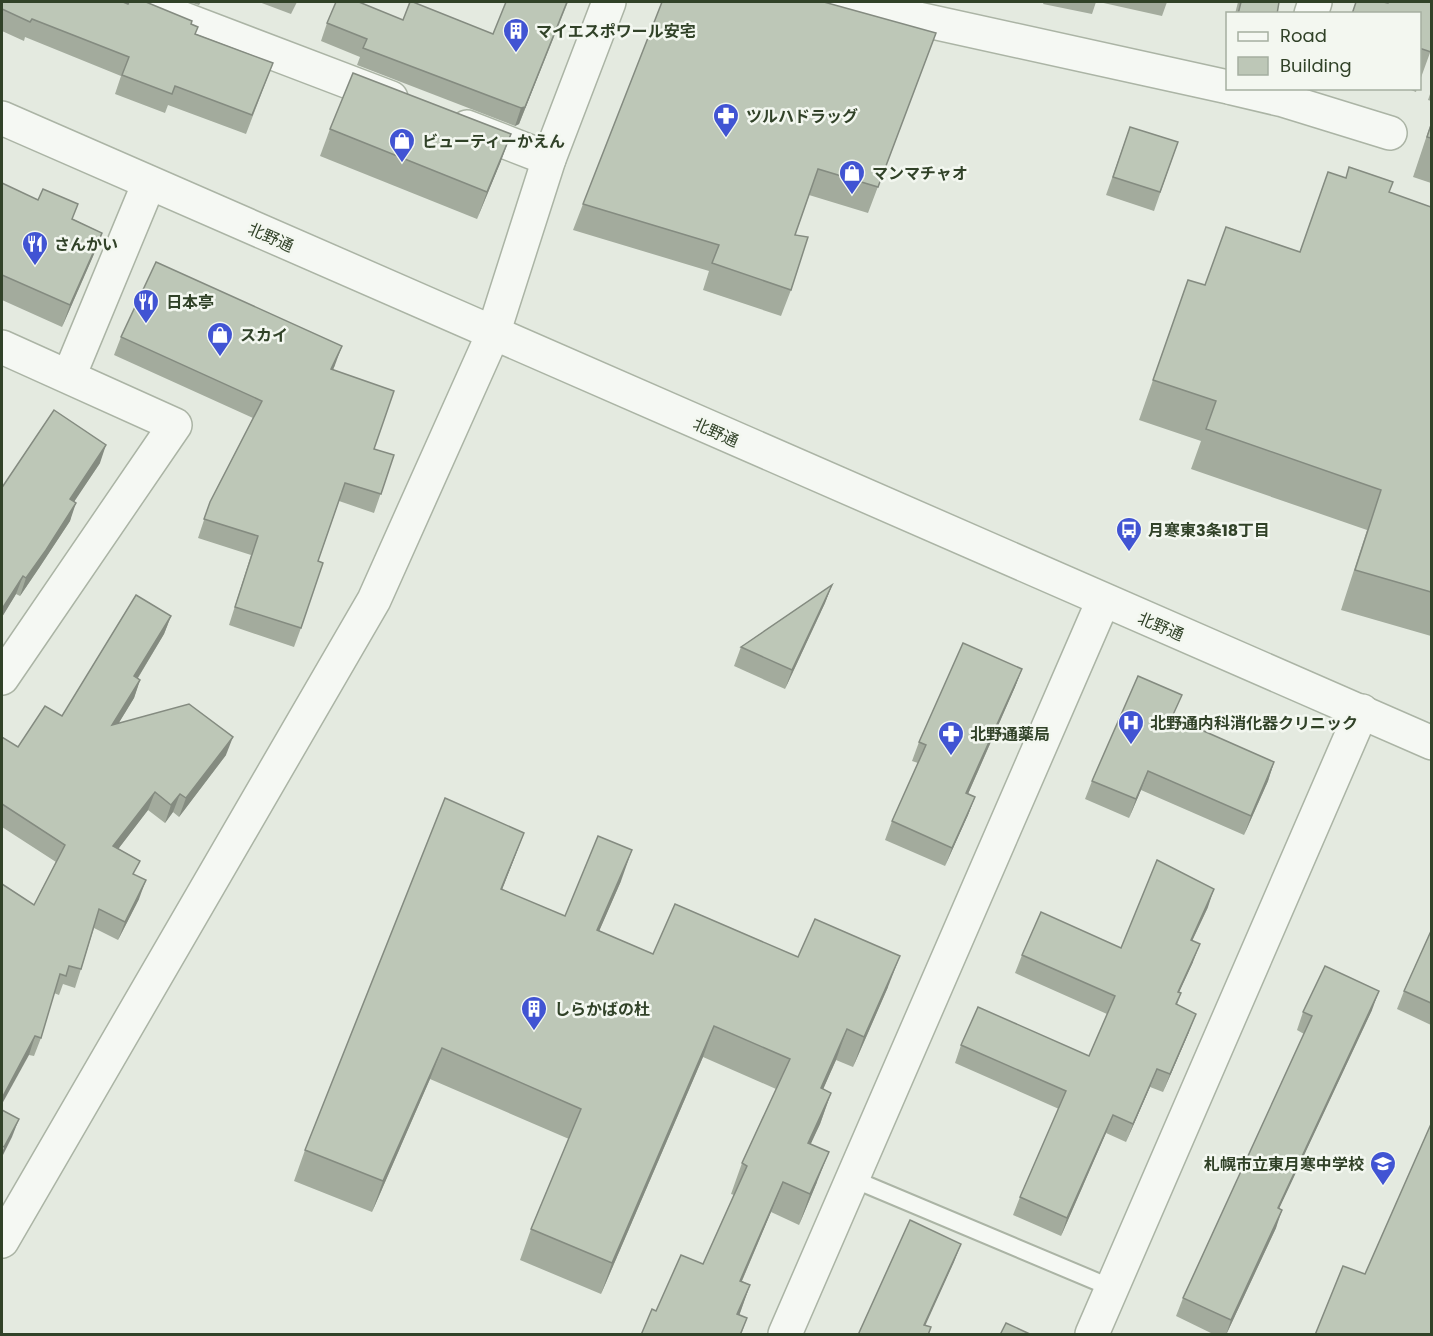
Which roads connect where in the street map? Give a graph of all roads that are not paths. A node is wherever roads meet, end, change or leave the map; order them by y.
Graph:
1 (139, 2) edge
2 (609, 2) edge
3 (841, 2) edge
4 (1226, 87) edge
5 (1250, 90) edge
6 (1285, 94) edge
7 (2, 118) edge
8 (1390, 133) dead end
9 (549, 159) junction
10 (149, 183) junction
11 (493, 334) junction
12 (2, 347) edge
13 (69, 376) junction
14 (1103, 602) junction
15 (2, 678) edge
16 (1362, 711) junction
17 (1431, 743) edge
18 (853, 1179) junction
19 (2, 1241) edge
20 (1112, 1288) junction
21 (785, 1335) edge
22 (1092, 1335) edge

1 - 9 street
2 - 9 street
3 - 4 street
5 - 6 street
6 - 8 street
7 - 10 street, 北野通
9 - 11 street
10 - 11 street, 北野通
10 - 13 street
11 - 14 street, 北野通
11 - 19 street
12 - 13 street
13 - 15 street
14 - 16 street, 北野通
14 - 18 street
16 - 17 street, 北野通
16 - 20 street
18 - 20 lane
18 - 21 street
20 - 22 street

